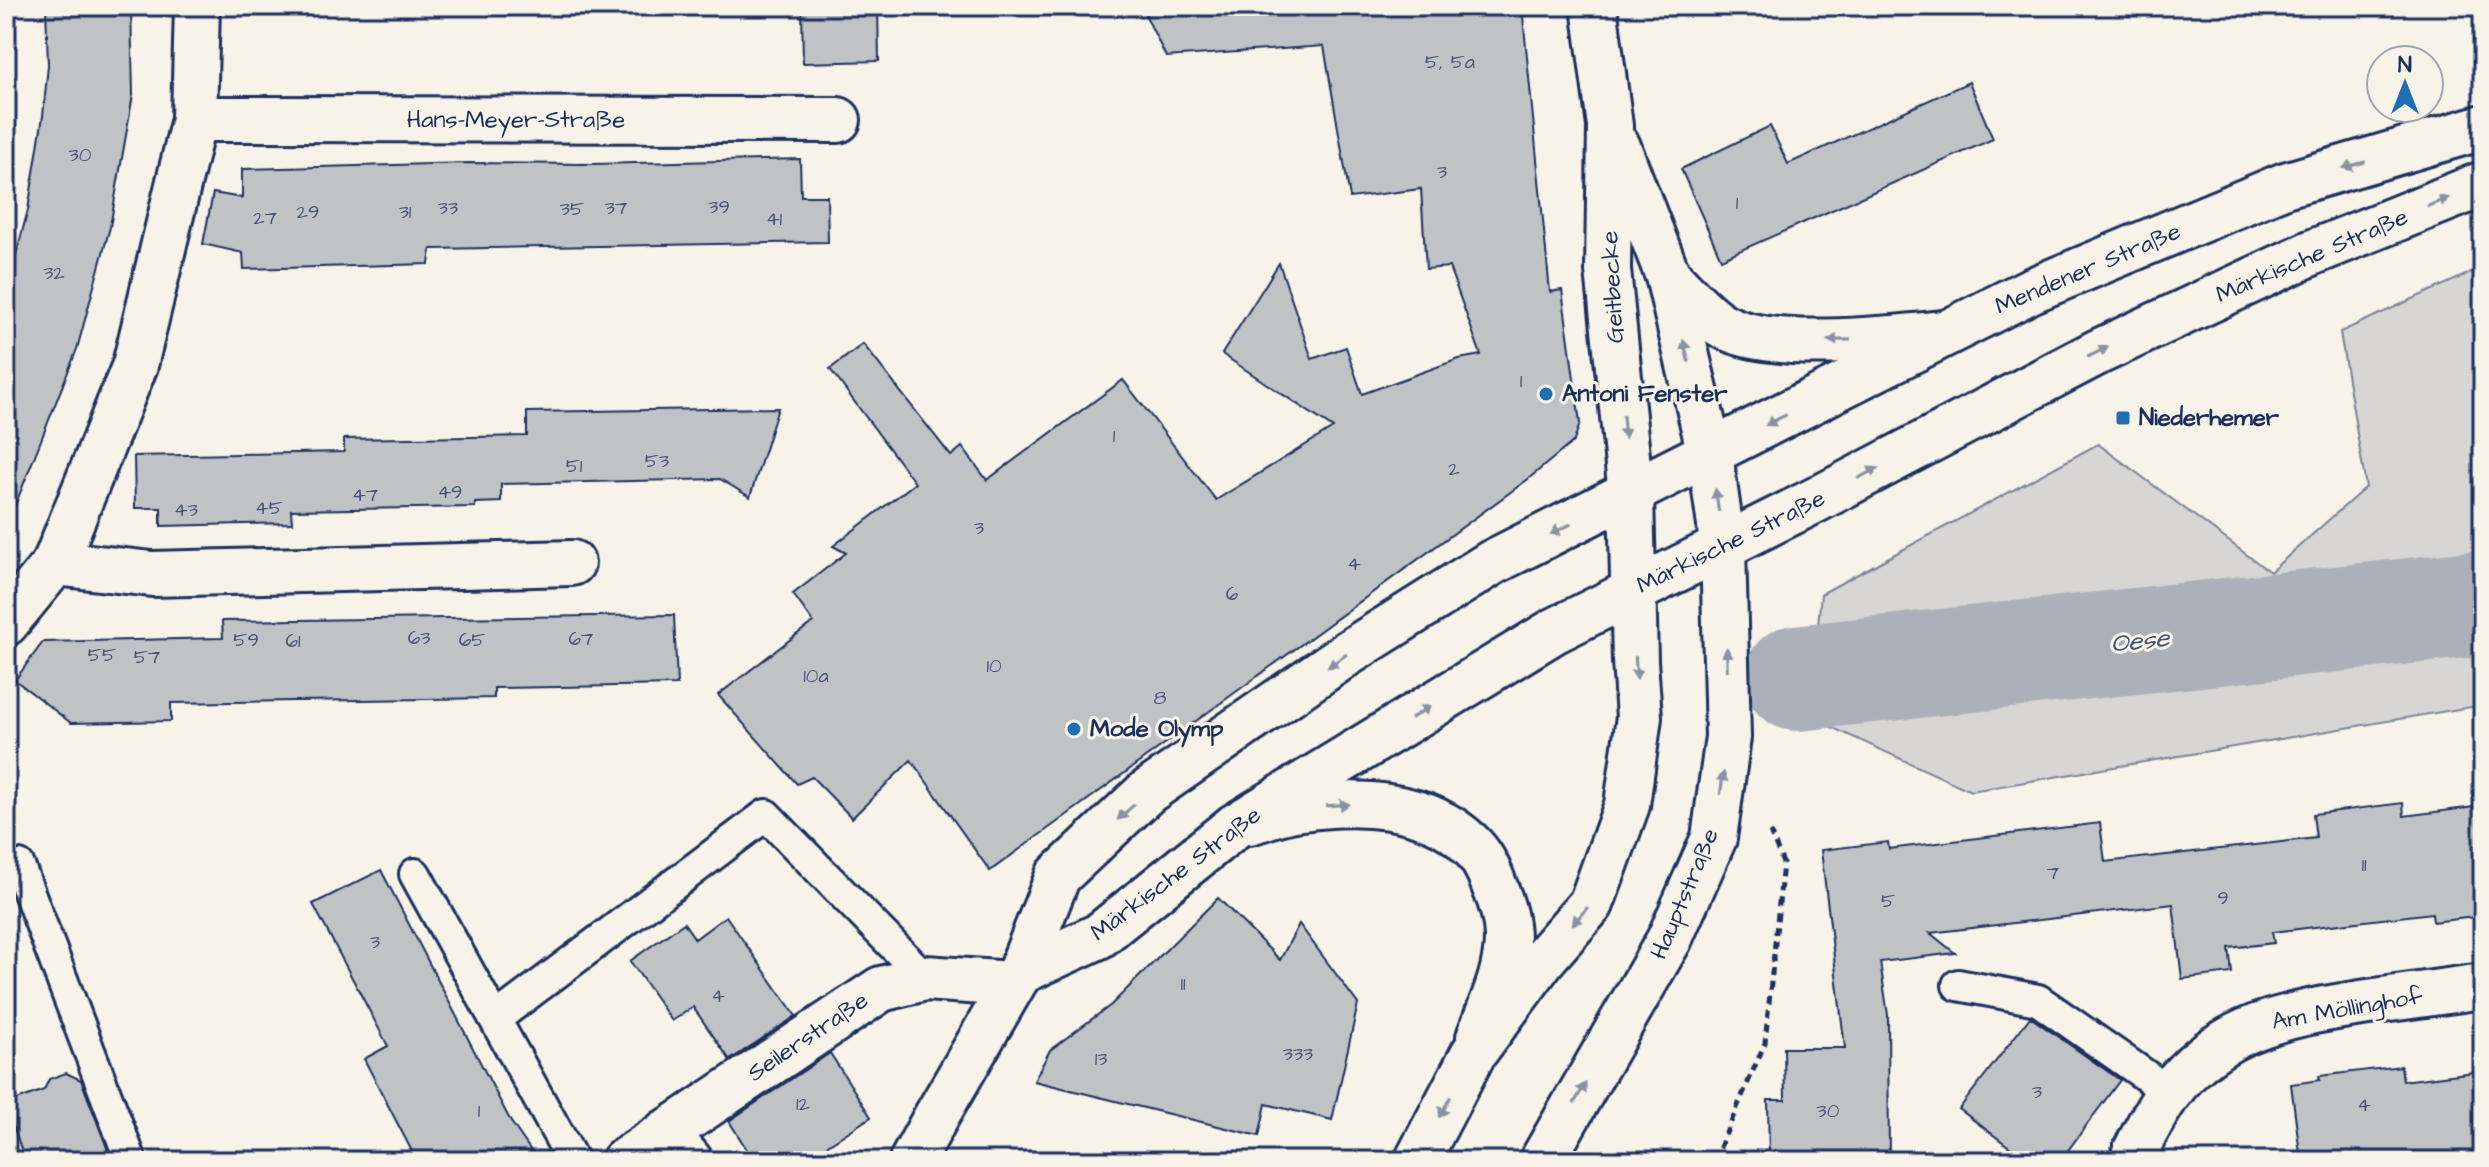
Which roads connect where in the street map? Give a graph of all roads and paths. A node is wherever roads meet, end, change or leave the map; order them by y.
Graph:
1 (197, 6) edge
2 (1594, 6) edge
3 (194, 119) junction
4 (838, 120) dead end
5 (1610, 126) junction
6 (2483, 127) edge
7 (2483, 184) edge
8 (1668, 276) junction
9 (1945, 333) junction
10 (1710, 454) junction
11 (1631, 495) junction
12 (1723, 547) junction
13 (55, 563) junction
14 (572, 563) dead end
15 (1634, 590) junction
16 (6, 623) edge
17 (1765, 821) dead end
18 (1235, 826) junction
19 (19, 866) dead end
20 (415, 874) dead end
21 (925, 978) junction
22 (1016, 978) junction
23 (1958, 985) dead end
24 (2483, 986) edge
25 (495, 1019) junction
26 (1473, 1054) junction
27 (2169, 1092) junction
28 (678, 1147) edge
29 (131, 1161) edge
30 (573, 1161) edge
31 (624, 1161) edge
32 (912, 1161) edge
33 (1417, 1161) edge
34 (1542, 1161) edge
35 (1714, 1161) edge
36 (2132, 1161) edge

1 - 3 main road
2 - 5 main road, Geitbecke
3 - 4 main road, Hans-Meyer-Straße
3 - 13 main road
5 - 8 main road, Geitbecke
5 -> 11 main road, Geitbecke
6 -> 9 main road, Mendener Straße
12 -> 7 main road, Märkische Straße
9 -> 8 main road
10 -> 8 main road, Geitbecke
9 -> 10 main road, Mendener Straße
10 - 11 main road
12 -> 10 main road, Hauptstraße
11 - 15 main road
11 -> 22 main road
12 - 15 main road, Märkische Straße
34 -> 12 main road, Hauptstraße
13 - 14 main road
13 - 16 main road
18 -> 15 main road, Märkische Straße
15 -> 26 main road
17 - 35 path
18 - 22 main road, Märkische Straße
18 -> 26 main road
19 - 29 lane
20 - 25 lane
21 - 22 main road, Seilerstraße
21 - 25 lane
21 - 28 main road, Seilerstraße
22 - 32 main road
23 - 27 lane
24 - 27 main road, Am Möllinghof
25 - 30 lane
26 -> 33 main road
27 - 36 main road, Am Möllinghof
28 - 31 main road, Seilerstraße

